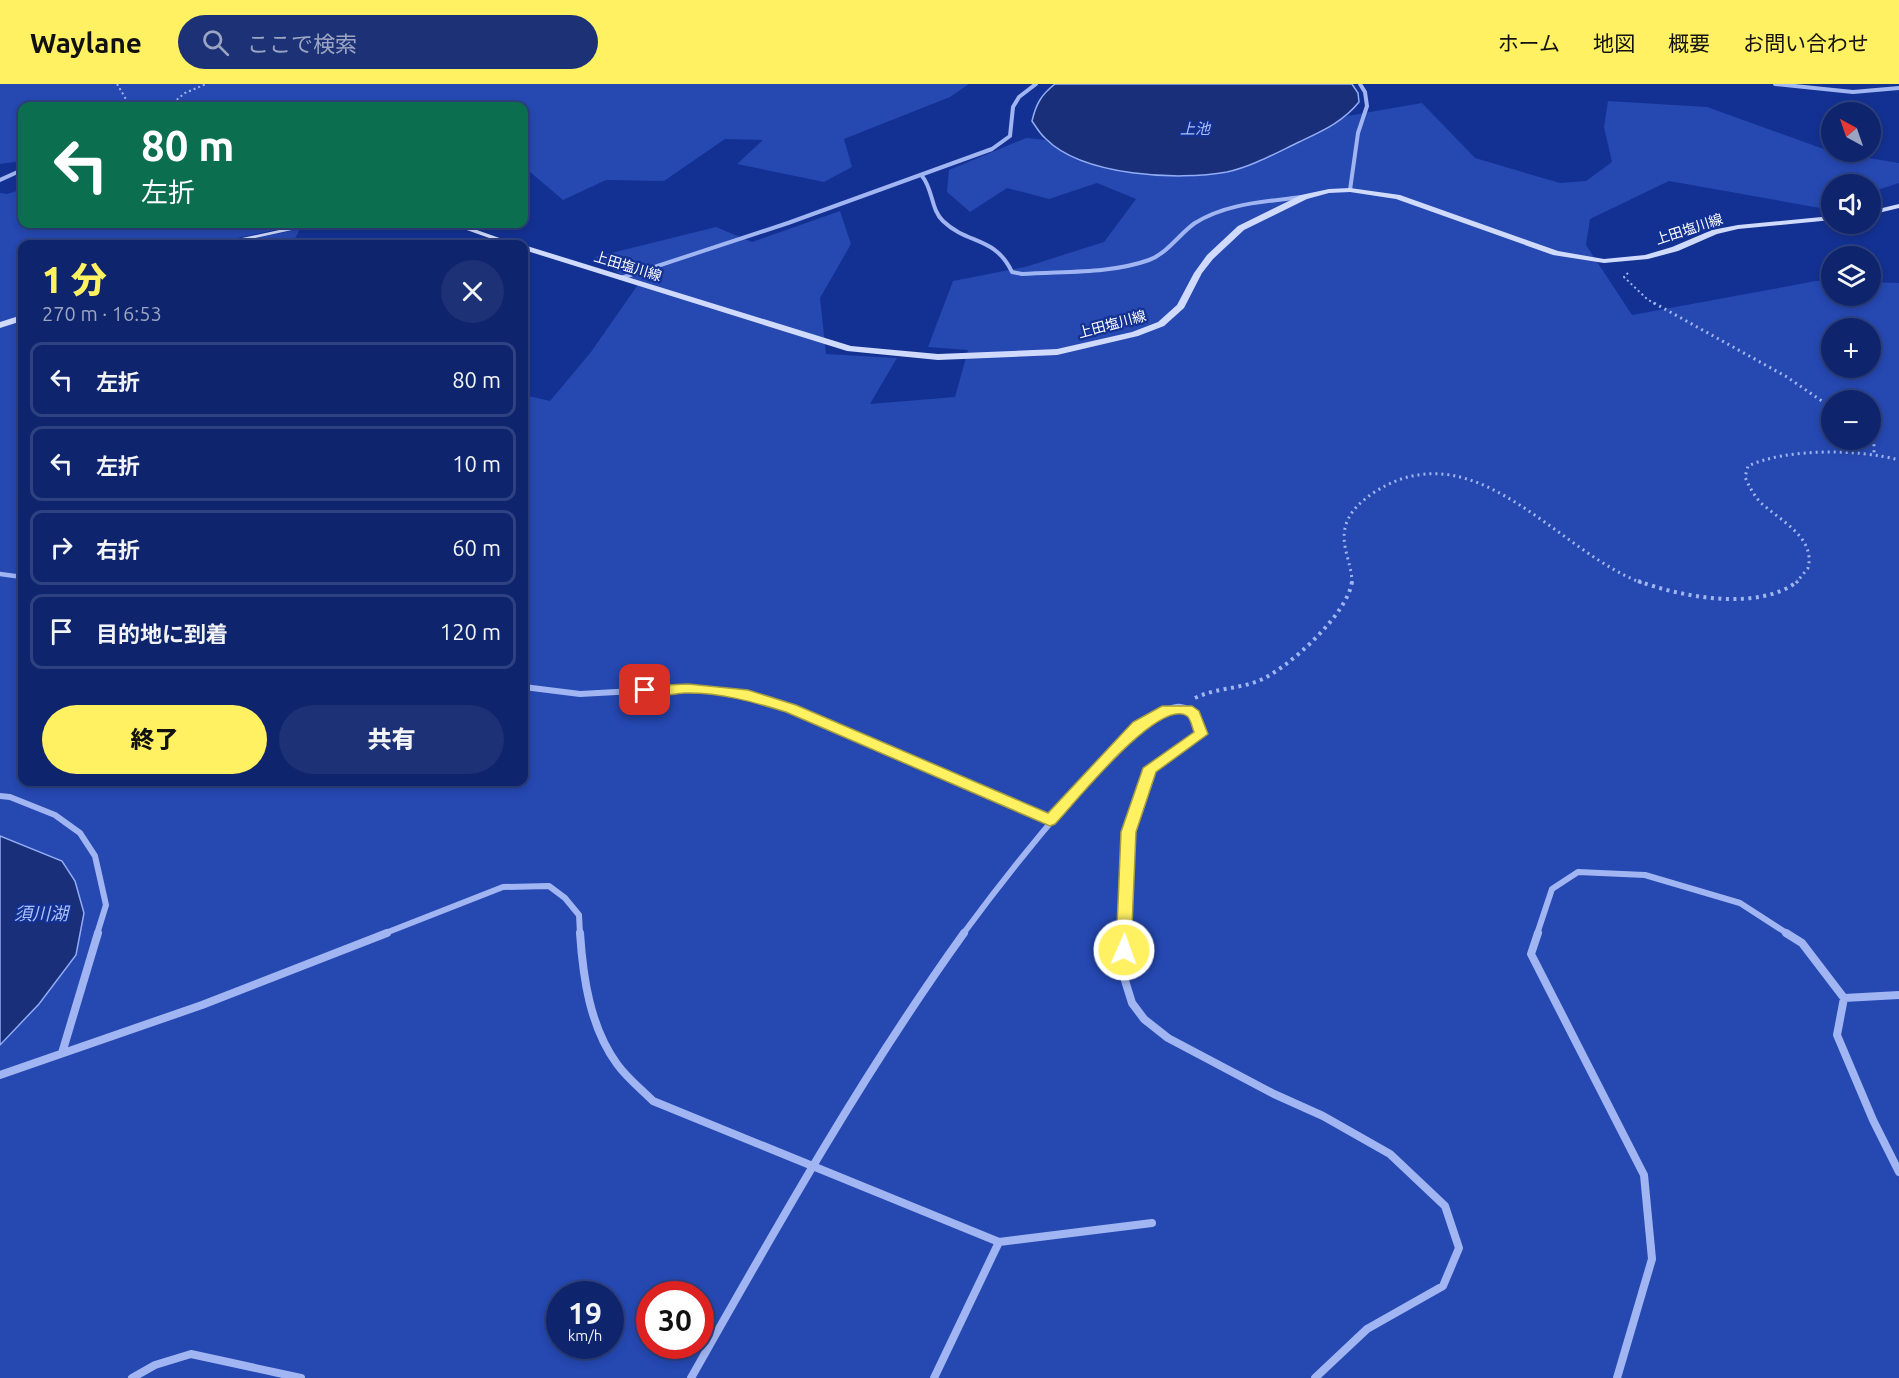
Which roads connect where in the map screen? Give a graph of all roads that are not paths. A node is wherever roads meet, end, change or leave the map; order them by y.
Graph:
1 (1036, 84) edge
2 (1360, 84) edge
3 (1775, 84) edge
4 (1899, 88) edge
5 (18, 172) edge
6 (922, 176) junction
7 (0, 180) edge
8 (1350, 190) junction
9 (1304, 197) junction
10 (1899, 206) edge
11 (1881, 210) edge
12 (1821, 219) edge
13 (296, 228) edge
14 (466, 228) edge
15 (238, 240) edge
16 (500, 240) edge
17 (528, 249) edge
18 (621, 278) junction
19 (18, 319) edge
20 (0, 325) edge
21 (0, 574) edge
22 (18, 576) edge
23 (528, 688) edge
24 (0, 796) edge
25 (1050, 820) junction
26 (1899, 995) edge
27 (1844, 998) junction
28 (62, 1053) junction
29 (0, 1075) edge
30 (812, 1166) junction
31 (1899, 1172) edge
32 (1152, 1223) dead end
33 (999, 1242) junction
34 (132, 1378) edge
35 (300, 1378) edge
36 (691, 1378) edge
37 (934, 1378) edge
38 (1315, 1378) edge
39 (1617, 1378) edge

1 - 6 street
2 - 8 street
3 - 4 street
5 - 7 street
6 - 9 street
6 - 18 street
8 - 9 main road, 上田塩川線
8 - 12 main road, 上田塩川線
9 - 18 main road, 上田塩川線
10 - 11 main road
13 - 15 main road
14 - 16 main road
17 - 18 main road, 上田塩川線
19 - 20 main road
21 - 22 street
23 - 25 street
24 - 28 street
25 - 30 street
25 - 38 street
26 - 27 street
27 - 31 street
27 - 39 street
28 - 29 street
28 - 30 street
30 - 33 street
30 - 36 street
32 - 33 street
33 - 37 street
34 - 35 street

